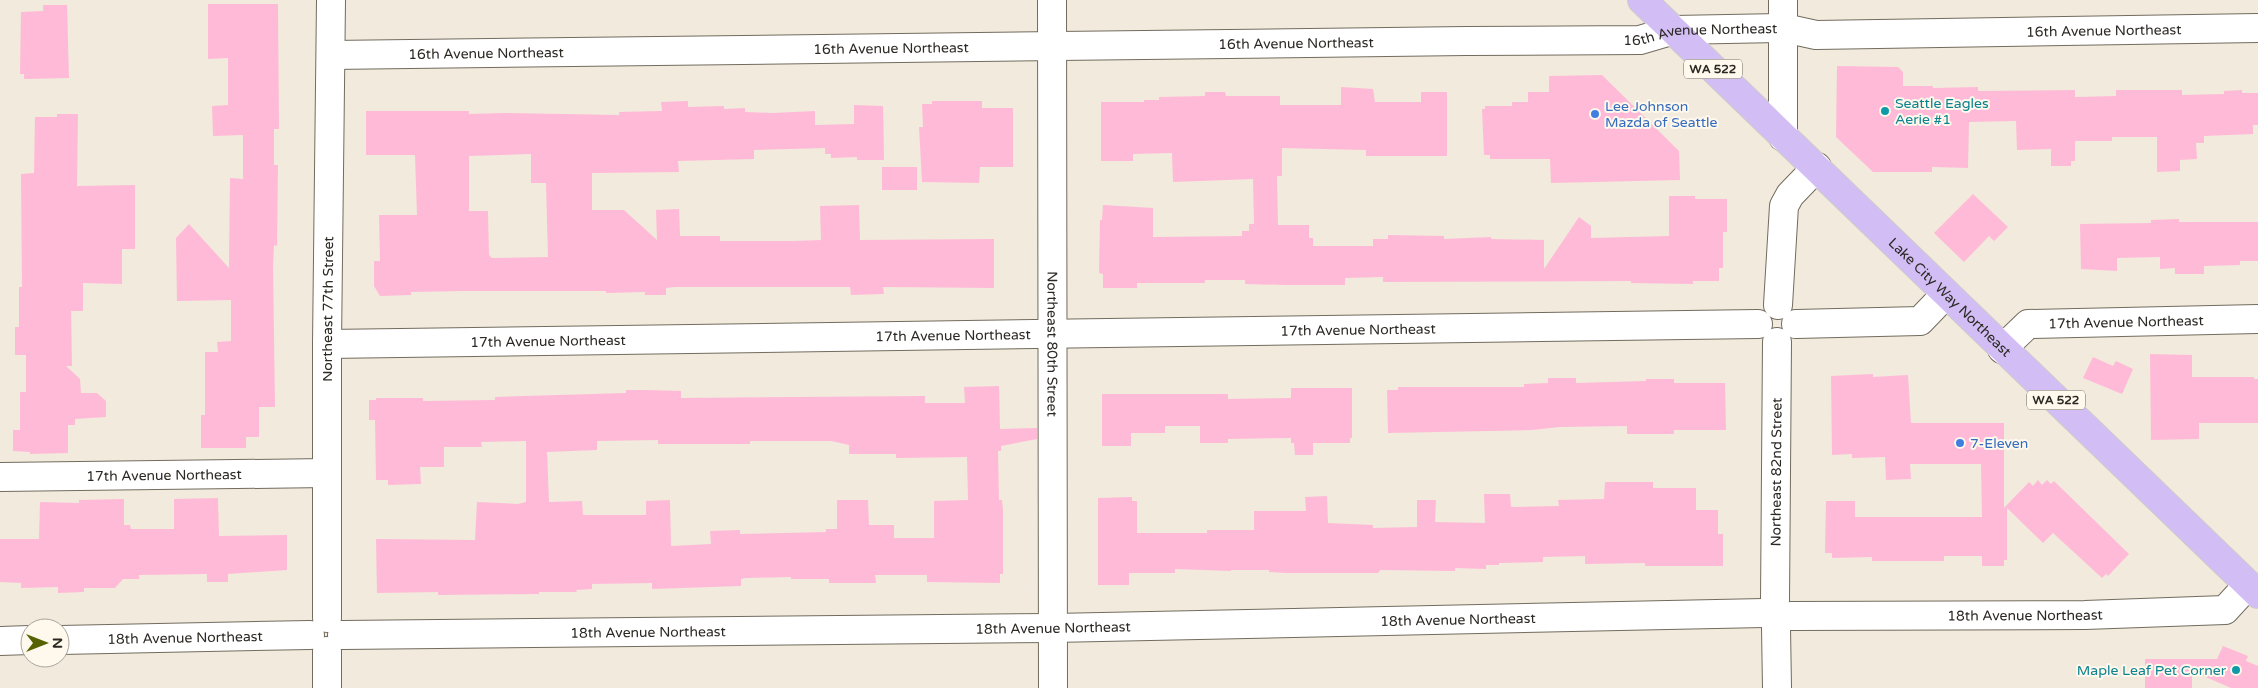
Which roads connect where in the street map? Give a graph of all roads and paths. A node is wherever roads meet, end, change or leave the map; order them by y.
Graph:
1 (331, 0) edge
2 (1052, 0) edge
3 (1642, 0) edge
4 (1783, 0) edge
5 (1784, 28) junction
6 (2258, 28) edge
7 (1674, 30) junction
8 (1052, 46) junction
9 (331, 55) junction
10 (1783, 137) junction
11 (1817, 167) junction
12 (1946, 294) junction
13 (2258, 319) edge
14 (1777, 324) junction
15 (1052, 334) junction
16 (327, 344) junction
17 (2002, 349) junction
18 (327, 474) junction
19 (0, 477) edge
20 (2253, 590) edge
21 (1777, 614) junction
22 (1052, 628) junction
23 (327, 635) junction
24 (20, 640) edge
25 (70, 640) edge
26 (0, 641) edge
27 (327, 688) edge
28 (1052, 688) edge
29 (1776, 688) edge

1 - 9 street, Northeast 77th Street
2 - 8 street, Northeast 80th Street
3 - 7 main road, Lake City Way Northeast / WA 522
4 - 5 street
5 - 6 street, 16th Avenue Northeast
5 - 7 street, 16th Avenue Northeast
5 - 10 street
7 - 8 street, 16th Avenue Northeast
7 - 10 main road, Lake City Way Northeast / WA 522
8 - 9 street, 16th Avenue Northeast
8 - 15 street, Northeast 80th Street
9 - 16 street, Northeast 77th Street
10 - 11 main road, Lake City Way Northeast / WA 522
11 - 12 main road, Lake City Way Northeast / WA 522
11 - 14 street, Northeast 82nd Street
12 - 14 street, 17th Avenue Northeast
12 - 17 main road, Lake City Way Northeast / WA 522
13 - 17 street, 17th Avenue Northeast
14 - 15 street, 17th Avenue Northeast
14 - 21 street, Northeast 82nd Street
15 - 16 street, 17th Avenue Northeast
15 - 22 street, Northeast 80th Street
16 - 18 street, Northeast 77th Street
17 - 20 main road, Lake City Way Northeast / WA 522
18 - 19 street, 17th Avenue Northeast
18 - 23 street, Northeast 77th Street
20 - 21 street, 18th Avenue Northeast
21 - 22 street, 18th Avenue Northeast
21 - 29 street, Northeast 82nd Street
22 - 23 street, 18th Avenue Northeast
22 - 28 street, Northeast 80th Street
23 - 25 street, 18th Avenue Northeast
23 - 27 street, Northeast 77th Street
24 - 26 street

